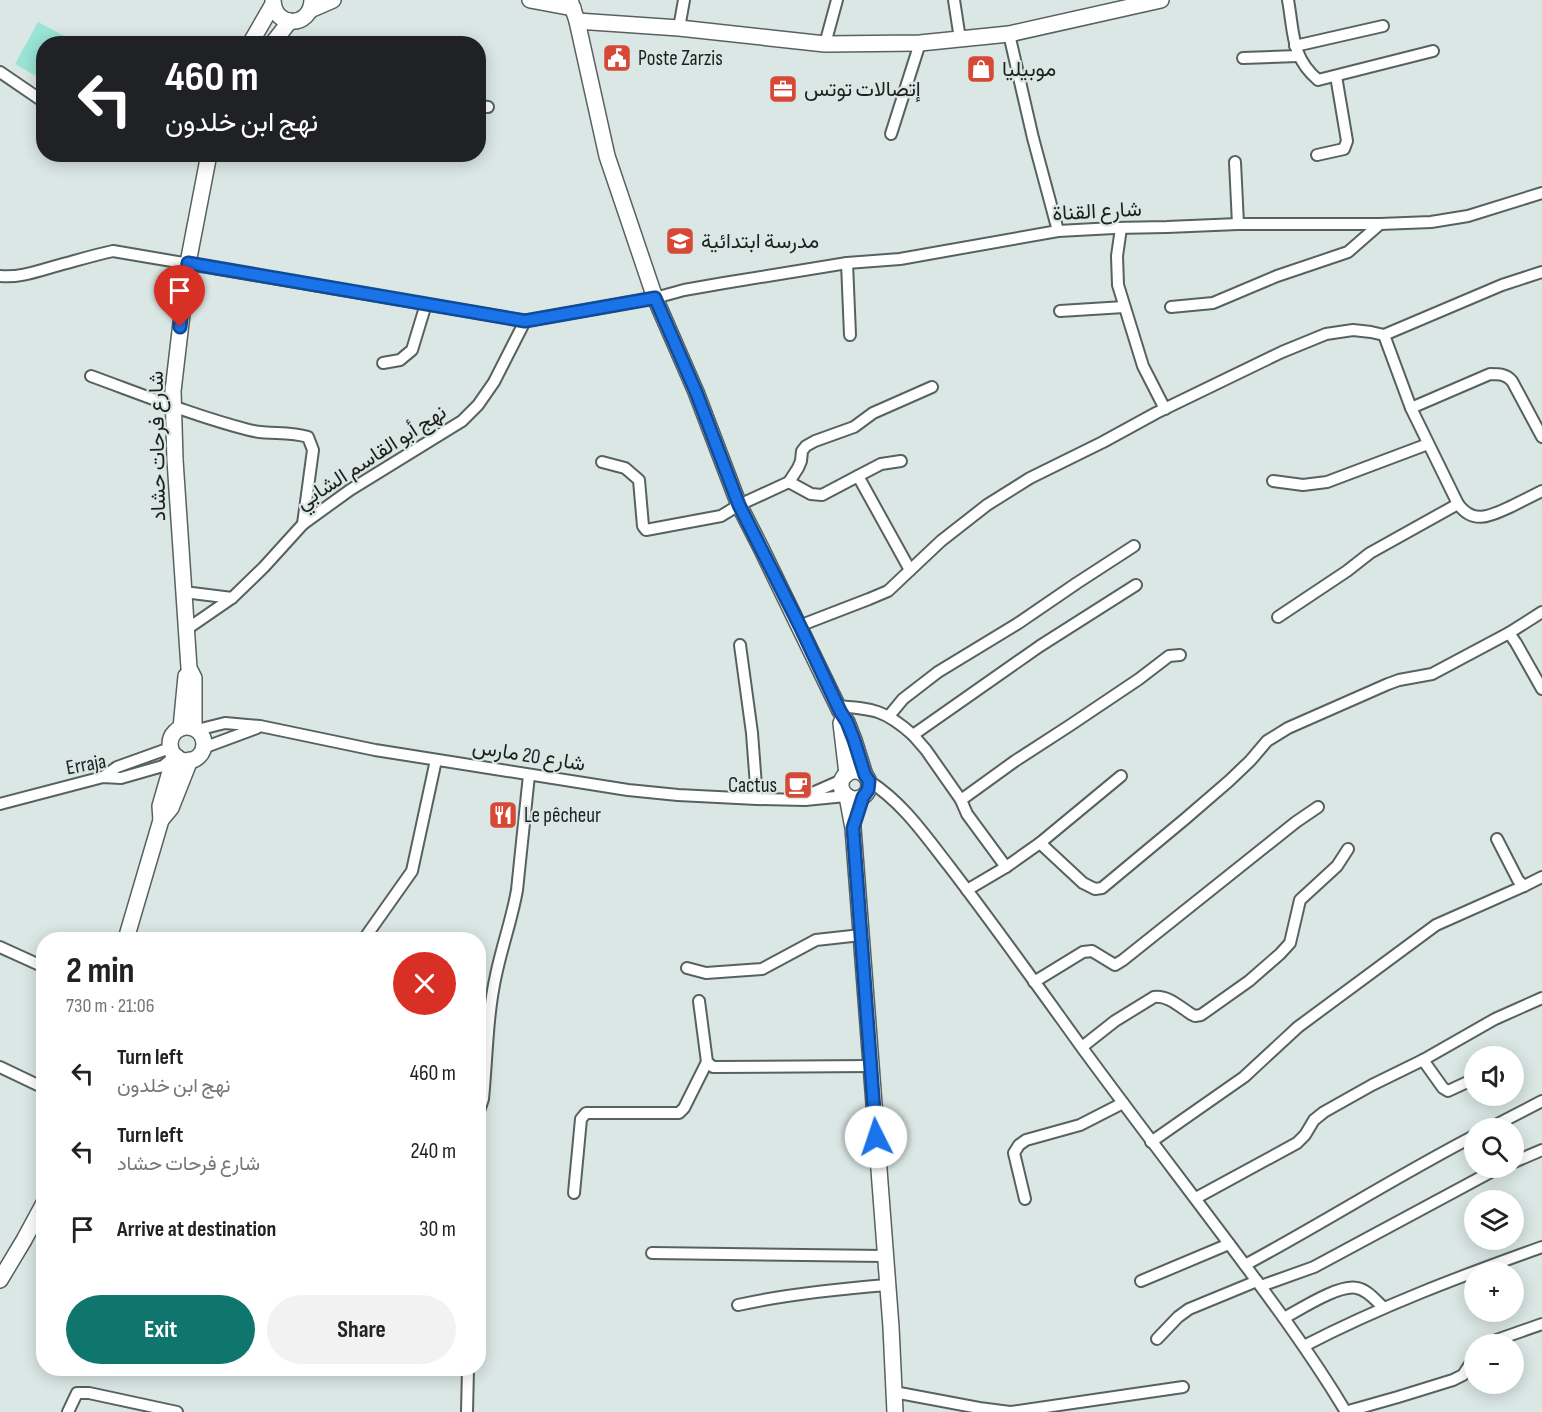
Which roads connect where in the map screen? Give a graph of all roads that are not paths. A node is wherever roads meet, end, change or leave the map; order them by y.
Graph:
1 (333, 0) edge
2 (530, 0) edge
3 (684, 0) edge
4 (837, 0) edge
5 (954, 0) edge
6 (1161, 0) edge
7 (1288, 0) edge
8 (273, 2) edge
9 (311, 5) edge
10 (574, 10) edge
11 (290, 21) junction
12 (1383, 26) dead end
13 (679, 28) junction
14 (1009, 34) junction
15 (254, 36) edge
16 (278, 36) edge
17 (960, 39) junction
18 (920, 43) junction
19 (825, 44) junction
20 (1297, 51) junction
21 (1433, 51) dead end
22 (1243, 58) dead end
23 (0, 72) edge
24 (1336, 76) junction
25 (36, 97) edge
26 (891, 134) dead end
27 (1317, 154) dead end
28 (207, 162) edge
29 (1235, 162) dead end
30 (1542, 193) edge
31 (1238, 224) junction
32 (1380, 224) junction
33 (1121, 228) junction
34 (1058, 231) junction
35 (188, 263) junction
36 (847, 263) junction
37 (1542, 272) edge
38 (0, 276) edge
39 (655, 298) junction
40 (426, 304) junction
41 (1124, 306) junction
42 (1171, 307) dead end
43 (1060, 311) dead end
44 (525, 321) junction
45 (850, 335) dead end
46 (1384, 335) junction
47 (383, 363) dead end
48 (91, 376) dead end
49 (932, 387) dead end
50 (174, 406) junction
51 (1411, 408) junction
52 (1165, 409) junction
53 (1542, 437) edge
54 (1428, 444) junction
55 (901, 461) dead end
56 (602, 462) dead end
57 (858, 476) junction
58 (1274, 481) dead end
59 (789, 482) junction
60 (1542, 491) edge
61 (1458, 504) junction
62 (739, 505) junction
63 (303, 524) junction
64 (1134, 546) dead end
65 (909, 570) junction
66 (1136, 585) dead end
67 (184, 592) junction
68 (232, 598) junction
69 (1542, 612) edge
70 (1278, 617) dead end
71 (800, 626) junction
72 (187, 629) junction
73 (1509, 633) junction
74 (740, 645) dead end
75 (1180, 655) dead end
76 (1542, 689) edge
77 (839, 709) junction
78 (889, 716) junction
79 (260, 726) junction
80 (190, 729) junction
81 (913, 735) junction
82 (203, 748) junction
83 (178, 755) junction
84 (436, 760) junction
85 (529, 775) junction
86 (1120, 776) dead end
87 (845, 777) junction
88 (867, 778) junction
89 (846, 796) junction
90 (863, 797) junction
91 (757, 799) junction
92 (795, 800) junction
93 (961, 800) junction
94 (0, 804) edge
95 (1318, 807) dead end
96 (853, 828) junction
97 (1497, 839) dead end
98 (1040, 843) junction
99 (1348, 849) dead end
100 (1005, 867) junction
101 (1542, 877) edge
102 (1524, 886) junction
103 (967, 890) junction
104 (128, 932) edge
105 (369, 932) edge
106 (861, 934) junction
107 (0, 947) edge
108 (36, 963) edge
109 (687, 968) dead end
110 (1034, 982) junction
111 (1542, 998) edge
112 (699, 1000) dead end
113 (1082, 1047) junction
114 (1424, 1060) junction
115 (707, 1062) junction
116 (486, 1064) edge
117 (871, 1066) junction
118 (0, 1067) edge
119 (36, 1084) edge
120 (1464, 1084) edge
121 (1542, 1101) edge
122 (1123, 1103) junction
123 (1509, 1118) edge
124 (1464, 1141) edge
125 (1151, 1142) junction
126 (1542, 1150) edge
127 (1524, 1158) edge
128 (1480, 1178) edge
129 (574, 1193) dead end
130 (1196, 1198) junction
131 (1025, 1199) dead end
132 (36, 1218) edge
133 (1229, 1244) junction
134 (1542, 1247) edge
135 (652, 1253) dead end
136 (885, 1256) junction
137 (1245, 1265) junction
138 (0, 1280) edge
139 (1141, 1281) dead end
140 (1259, 1283) junction
141 (887, 1285) junction
142 (738, 1305) dead end
143 (1383, 1307) junction
144 (1284, 1318) junction
145 (1542, 1324) edge
146 (1514, 1334) edge
147 (1157, 1339) dead end
148 (1304, 1346) junction
149 (1464, 1373) edge
150 (468, 1376) edge
151 (1183, 1387) dead end
152 (894, 1392) junction
153 (68, 1412) edge
154 (177, 1412) edge
155 (467, 1412) edge
156 (894, 1412) edge
157 (1010, 1412) edge
158 (1346, 1412) edge

1 - 9 main road
2 - 10 main road
3 - 13 street
4 - 19 street
5 - 17 street
6 - 14 main road
7 - 20 street
8 - 11 main road
8 - 15 main road
9 - 11 main road
10 - 13 main road
10 - 39 main road
11 - 16 main road
12 - 20 street
13 - 19 main road
14 - 17 main road
14 - 34 street
17 - 18 main road
18 - 19 main road
18 - 26 street
20 - 22 street
20 - 24 street
21 - 24 street
23 - 25 street
24 - 27 street
28 - 35 main road, شارع فرحات حشاد
29 - 31 street
30 - 32 street, شارع القناة
31 - 32 street, شارع القناة
31 - 33 street, شارع القناة
32 - 42 street
33 - 34 street, شارع القناة
33 - 41 street
34 - 36 street, شارع القناة
35 - 38 street, شارع القناة
35 - 40 street, شارع القناة
35 - 50 main road, شارع فرحات حشاد
36 - 39 street, شارع القناة
36 - 45 street
37 - 46 street
39 - 44 street, شارع القناة
39 - 62 main road
40 - 44 street, شارع القناة
40 - 47 street
41 - 43 street
41 - 52 street
44 - 63 street, نهج أبو القاسم الشابي
46 - 51 street
46 - 52 street
48 - 50 street
49 - 59 street
50 - 63 street
50 - 67 main road, شارع فرحات حشاد
51 - 53 street
51 - 54 street
52 - 65 street
54 - 58 street
54 - 61 street
55 - 57 street
56 - 62 street
57 - 59 street
57 - 65 street
59 - 62 street
60 - 61 street
61 - 70 street
62 - 71 main road
63 - 68 street, نهج أبو القاسم الشابي
64 - 78 street
65 - 71 street
66 - 81 street
67 - 68 street
67 - 72 main road, شارع فرحات حشاد
68 - 72 street, نهج أبو القاسم الشابي
69 - 73 street
71 - 77 main road
72 - 80 main road, شارع فرحات حشاد
73 - 76 street
73 - 98 street
74 - 91 street
75 - 93 street
77 - 78 street
77 - 87 main road
77 - 88 main road
78 - 81 street
79 - 80 street, شارع 20 مارس
79 - 82 street
79 - 84 street, شارع 20 مارس
80 - 82 main road
80 - 83 main road
81 - 93 street
82 - 83 main road
83 - 94 street, Erraja
83 - 104 main road
84 - 85 street, شارع 20 مارس
84 - 105 street
85 - 91 street, شارع 20 مارس
85 - 116 street
86 - 98 street
87 - 88 main road
87 - 89 main road
87 - 92 street, شارع 20 مارس
88 - 90 main road
88 - 103 street
89 - 90 main road
89 - 92 street, شارع 20 مارس
89 - 96 main road
90 - 96 main road
91 - 92 street, شارع 20 مارس
93 - 100 street
95 - 110 street
96 - 106 main road
97 - 102 street
98 - 100 street
99 - 113 street
100 - 103 street
101 - 102 street
102 - 125 street
103 - 110 street
106 - 109 street
106 - 117 main road
107 - 108 street
110 - 113 street
111 - 114 street
112 - 115 street
113 - 122 street
114 - 120 street
114 - 130 street
115 - 117 street
115 - 129 street
117 - 136 main road
118 - 119 street
121 - 123 street
122 - 125 street
122 - 131 street
124 - 137 street
125 - 130 street
126 - 127 street
128 - 140 street
130 - 133 street
132 - 138 main road
133 - 137 street
133 - 139 street
134 - 143 street
135 - 136 street
136 - 141 main road
137 - 140 street
140 - 144 street
140 - 147 street
141 - 142 street
141 - 152 main road
143 - 144 street
143 - 148 street
144 - 148 street
145 - 146 street
148 - 158 street
149 - 158 street
150 - 155 street
151 - 157 street
152 - 156 main road
152 - 157 street
153 - 154 street

